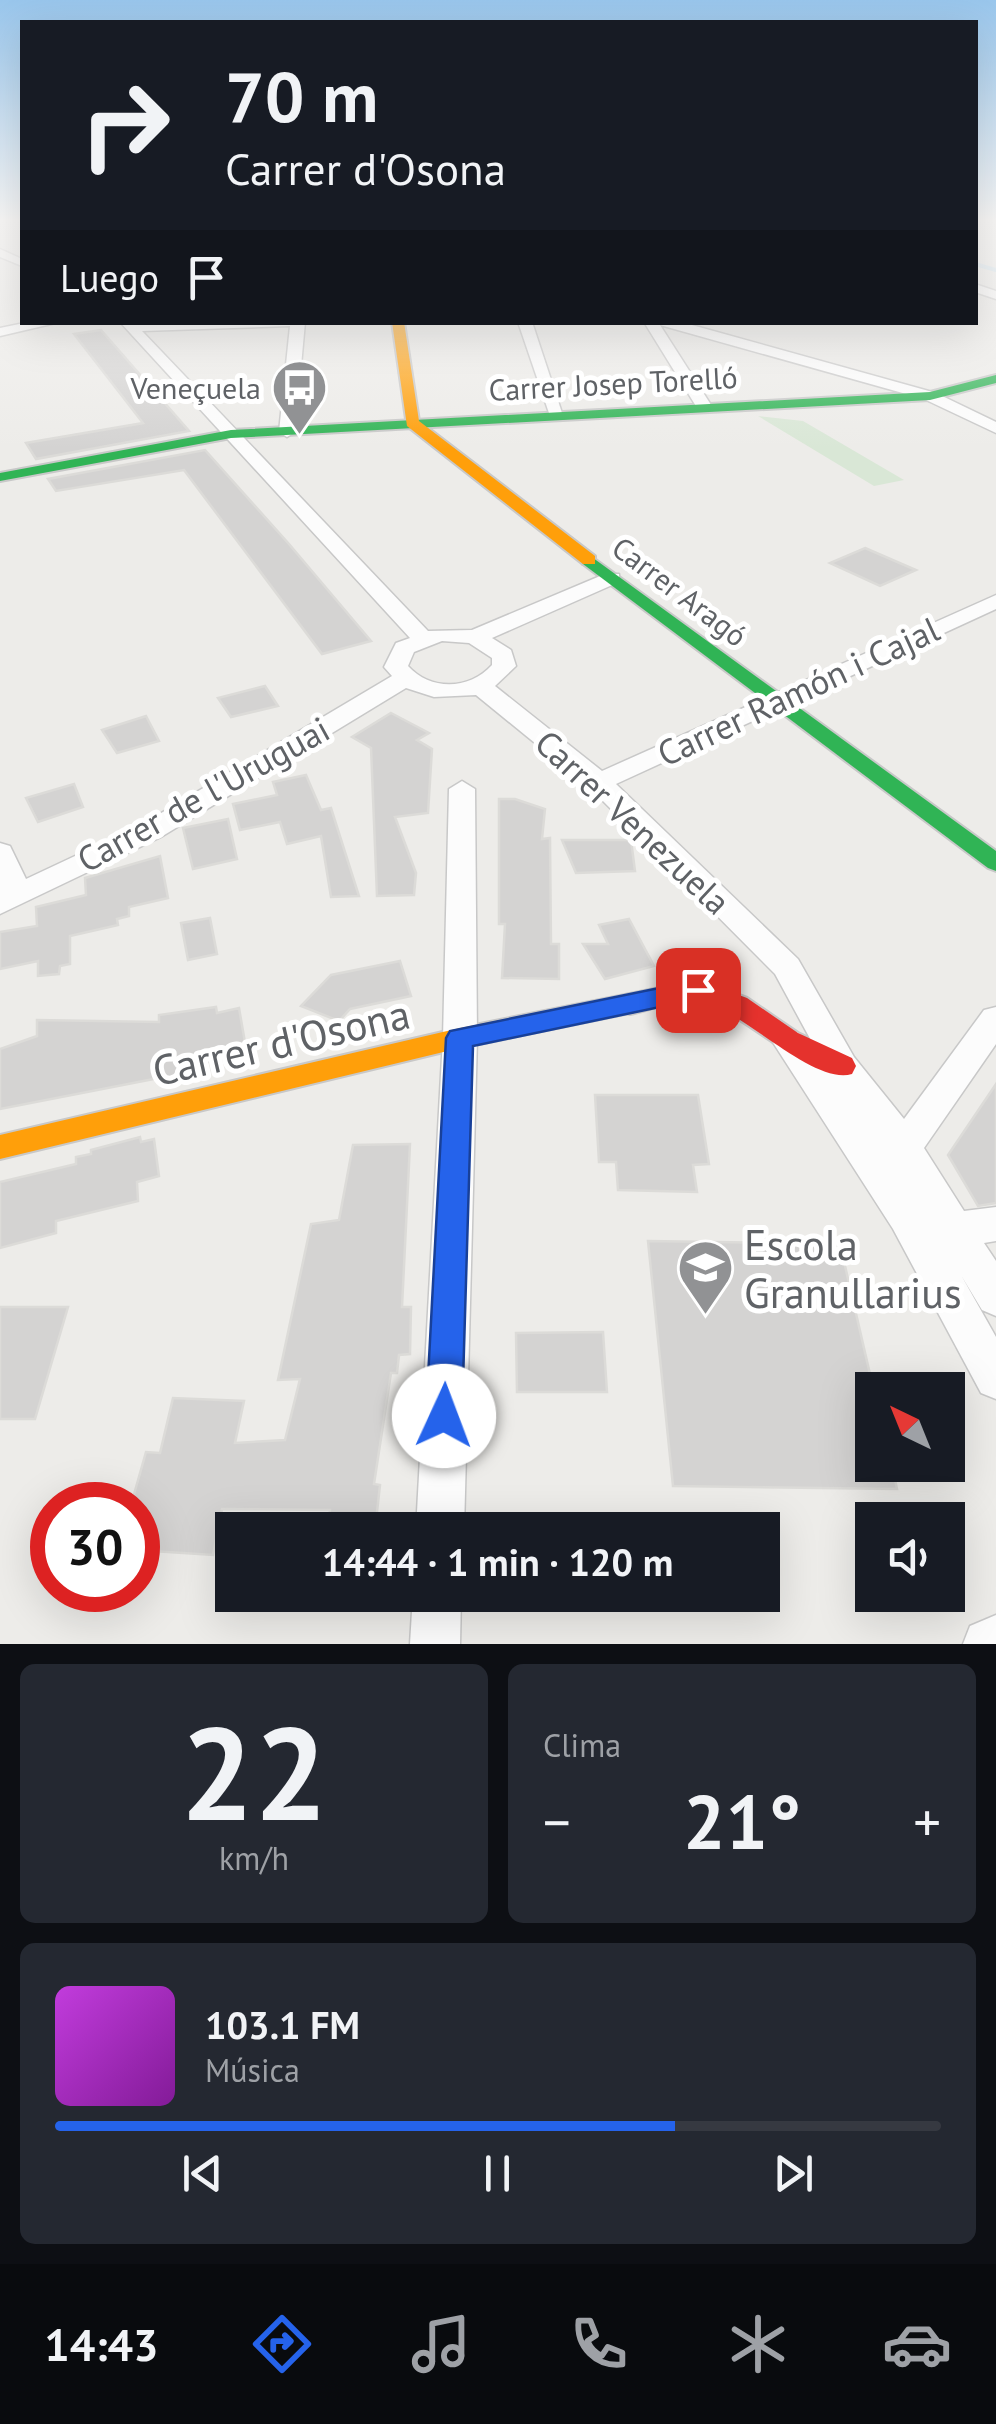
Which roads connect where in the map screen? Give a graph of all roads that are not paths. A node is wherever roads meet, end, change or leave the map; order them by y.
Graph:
1 (38, 325) edge
2 (128, 325) edge
3 (298, 325) edge
4 (398, 325) edge
5 (526, 325) edge
6 (663, 331) edge
7 (0, 332) edge
8 (996, 379) edge
9 (930, 396) junction
10 (705, 408) junction
11 (558, 416) junction
12 (412, 423) junction
13 (996, 428) edge
14 (287, 432) junction
15 (231, 434) junction
16 (0, 477) edge
17 (612, 578) junction
18 (996, 601) edge
19 (476, 636) junction
20 (422, 638) junction
21 (404, 679) junction
22 (480, 686) junction
23 (776, 702) junction
24 (600, 782) junction
25 (462, 789) dead end
26 (0, 852) edge
27 (996, 862) edge
28 (9, 900) edge
29 (698, 990) joint
30 (460, 1038) junction
31 (788, 1040) junction
32 (992, 1040) edge
33 (842, 1066) junction
34 (0, 1146) edge
35 (904, 1147) junction
36 (996, 1224) edge
37 (955, 1229) junction
38 (996, 1297) edge
39 (996, 1378) edge
40 (441, 1512) edge
41 (436, 1612) edge
42 (996, 1640) edge
43 (435, 1644) edge
44 (988, 1644) edge

1 - 7 street
2 - 15 street
3 - 14 street
4 - 12 street
5 - 11 street
6 - 9 street
6 - 10 street
8 - 9 street, Carrer Josep Torelló
9 - 10 street, Carrer Josep Torelló
9 - 13 street
10 - 11 street, Carrer Josep Torelló
11 - 12 street, Carrer Josep Torelló
12 - 14 street, Carrer Josep Torelló
12 - 17 street, Carrer Aragó
14 - 15 street, Carrer Josep Torelló
15 - 16 street, Carrer Josep Torelló
15 - 20 street
17 - 19 street
17 - 23 street, Carrer Aragó
18 - 23 street, Carrer Ramón i Cajal
19 - 20 street
19 - 22 street
20 - 21 street
21 - 22 street
21 - 28 street, Carrer de l'Uruguai
22 - 24 street, Carrer Venezuela
23 - 24 street, Carrer Ramón i Cajal
23 - 27 street, Carrer Aragó
24 - 33 street, Carrer Venezuela
25 - 30 street
26 - 28 street
29 - 30 street, Carrer d'Osona
29 - 31 street, Carrer Venezuela
30 - 34 street, Carrer d'Osona
30 - 40 street
31 - 33 street, Carrer Venezuela
31 - 39 street, Carrer Venezuela
32 - 35 street
33 - 35 street, Carrer Venezuela
35 - 37 street, Carrer Venezuela
36 - 37 street
37 - 38 street, Carrer Venezuela
41 - 43 street
42 - 44 street

